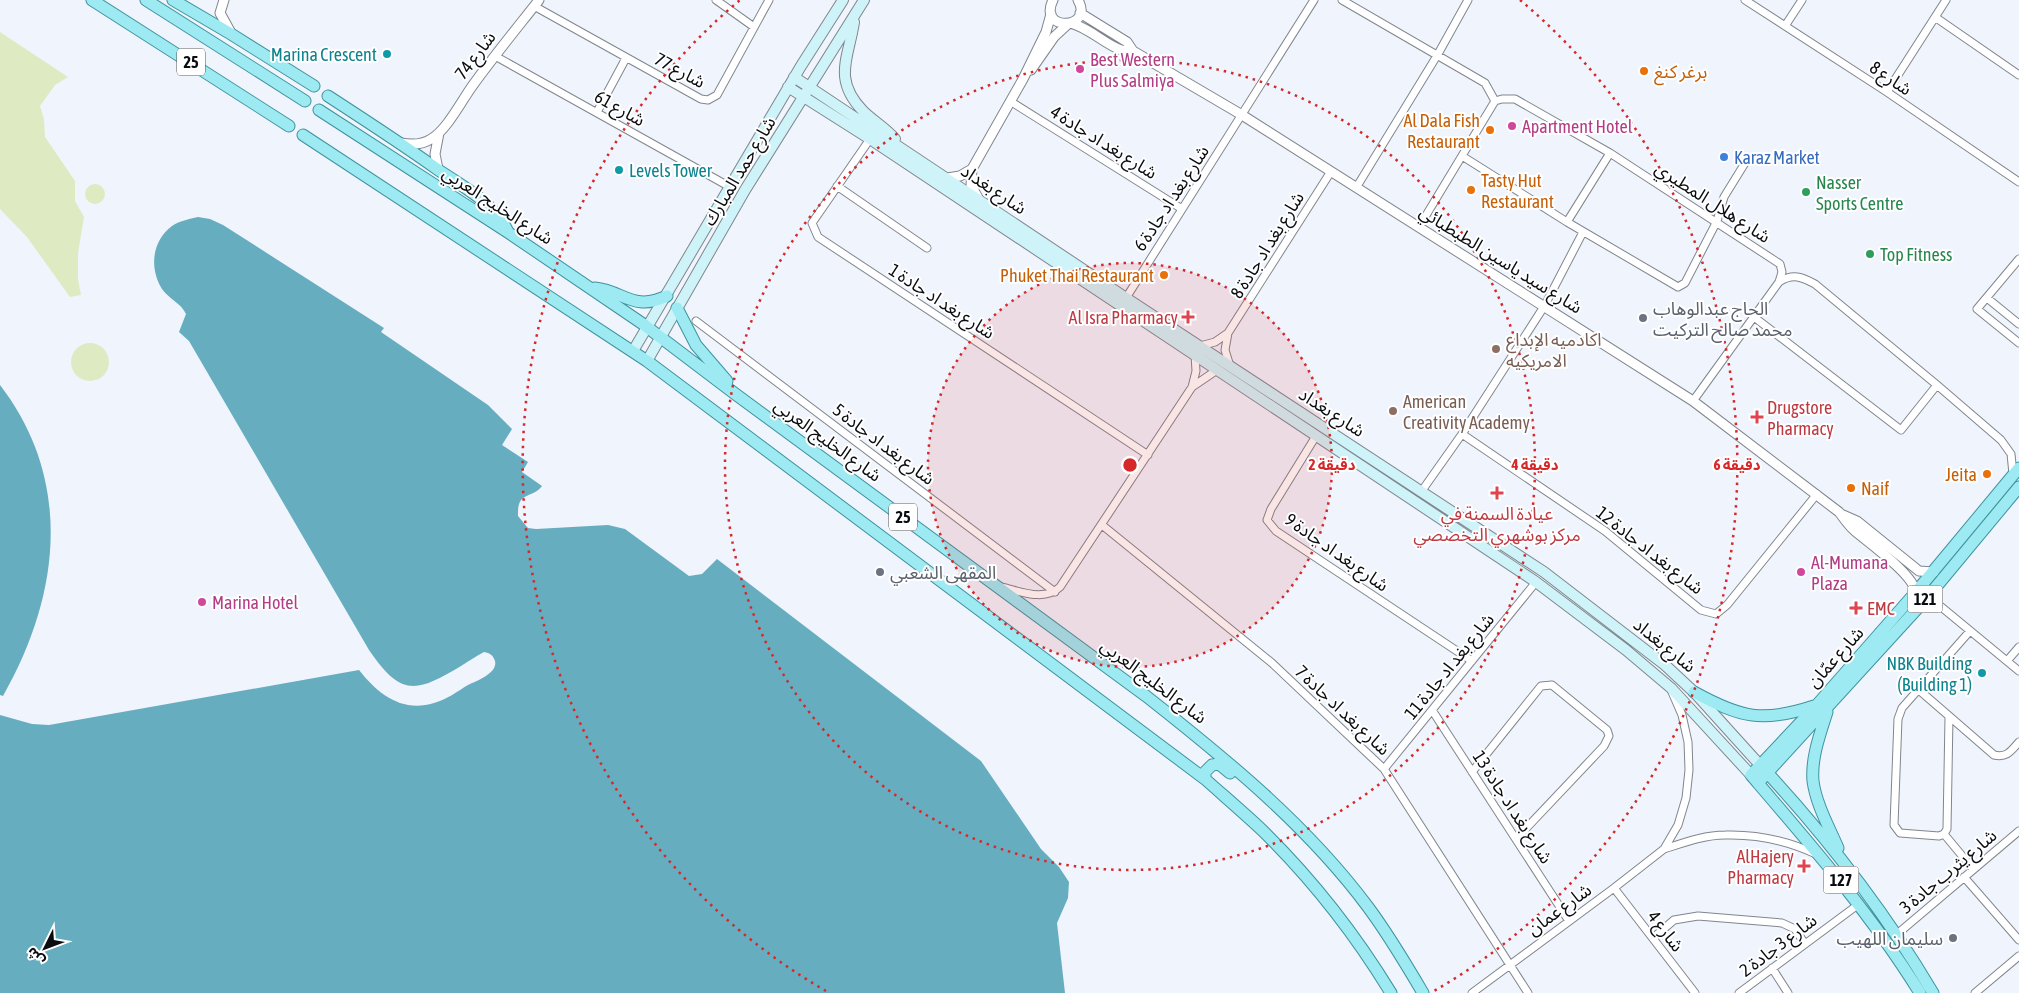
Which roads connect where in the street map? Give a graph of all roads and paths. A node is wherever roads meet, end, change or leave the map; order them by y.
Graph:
1 (92, 0) edge
2 (146, 0) edge
3 (173, 0) edge
4 (224, 0) edge
5 (716, 0) edge
6 (769, 0) edge
7 (844, 0) edge
8 (864, 0) edge
9 (1042, 0) edge
10 (1053, 0) edge
11 (1314, 0) edge
12 (1342, 0) edge
13 (1468, 0) edge
14 (1746, 0) edge
15 (1802, 0) edge
16 (1946, 0) edge
17 (1079, 1) edge
18 (537, 3) edge
19 (1051, 12) junction
20 (1080, 13) junction
21 (854, 16) junction
22 (1935, 17) junction
23 (1069, 24) junction
24 (1785, 26) junction
25 (754, 27) junction
26 (231, 34) junction
27 (1133, 51) junction
28 (1438, 54) junction
29 (495, 56) junction
30 (626, 58) junction
31 (2019, 75) edge
32 (794, 77) junction
33 (1023, 79) junction
34 (314, 86) dead end
35 (788, 87) junction
36 (809, 87) junction
37 (1887, 92) junction
38 (328, 96) dead end
39 (803, 96) junction
40 (305, 101) dead end
41 (1010, 101) junction
42 (1495, 101) junction
43 (319, 110) dead end
44 (597, 112) junction
45 (1242, 115) junction
46 (289, 126) dead end
47 (440, 132) junction
48 (303, 135) dead end
49 (870, 139) junction
50 (400, 143) junction
51 (902, 148) junction
52 (1610, 153) junction
53 (1462, 156) junction
54 (1744, 163) dead end
55 (438, 169) junction
56 (972, 169) junction
57 (1330, 173) junction
58 (947, 178) junction
59 (2019, 182) edge
60 (837, 186) junction
61 (730, 187) junction
62 (1356, 188) junction
63 (978, 199) junction
64 (1182, 209) junction
65 (1567, 222) junction
66 (1717, 222) junction
67 (1418, 227) junction
68 (1583, 232) junction
69 (509, 233) junction
70 (927, 248) dead end
71 (2019, 259) edge
72 (1779, 282) junction
73 (590, 288) junction
74 (667, 296) junction
75 (1126, 298) junction
76 (1987, 298) junction
77 (1545, 305) junction
78 (677, 308) junction
79 (1754, 317) junction
80 (696, 320) dead end
81 (2019, 324) edge
82 (647, 327) junction
83 (1228, 333) junction
84 (660, 337) junction
85 (2019, 343) edge
86 (1197, 351) junction
87 (633, 352) junction
88 (647, 361) junction
89 (1230, 366) junction
90 (1216, 370) junction
91 (1937, 385) junction
92 (1192, 387) junction
93 (734, 393) junction
94 (1694, 400) junction
95 (1462, 434) junction
96 (1316, 436) junction
97 (1148, 455) junction
98 (2016, 471) edge
99 (2019, 487) edge
100 (1422, 492) junction
101 (1817, 494) junction
102 (1839, 512) junction
103 (1102, 525) junction
104 (1934, 572) junction
105 (1536, 582) junction
106 (998, 586) junction
107 (1055, 592) junction
108 (1916, 592) junction
109 (1928, 596) junction
110 (1970, 631) junction
111 (2019, 647) edge
112 (1472, 661) junction
113 (2007, 661) junction
114 (2019, 671) edge
115 (1670, 688) junction
116 (1919, 690) junction
117 (1694, 692) junction
118 (1816, 706) junction
119 (1828, 708) junction
120 (1432, 710) junction
121 (1949, 717) junction
122 (2019, 742) edge
123 (1384, 769) junction
124 (1764, 769) junction
125 (1472, 772) junction
126 (1205, 779) junction
127 (1755, 779) junction
128 (1287, 817) junction
129 (2019, 831) edge
130 (1944, 834) junction
131 (1516, 838) junction
132 (1664, 848) junction
133 (1822, 857) junction
134 (1844, 863) junction
135 (1973, 869) junction
136 (1964, 877) junction
137 (1614, 888) junction
138 (1859, 904) junction
139 (1569, 921) junction
140 (1896, 935) junction
141 (1653, 938) junction
142 (2019, 940) edge
143 (1805, 944) junction
144 (2019, 956) edge
145 (1509, 964) junction
146 (1772, 968) junction
147 (1391, 993) edge
148 (1423, 993) edge
149 (1472, 993) edge
150 (1528, 993) edge
151 (1694, 993) edge
152 (1739, 993) edge
153 (1788, 993) edge
154 (1920, 993) edge
155 (1933, 993) edge
156 (1975, 993) edge

1 - 46 main road, 25
2 - 40 main road, 25
3 - 26 main road
4 - 26 street
5 - 25 street
6 - 25 street, شارع 77
7 - 32 main road, شارع حمد المبارك
8 - 21 main road, شارع حمد المبارك
9 - 19 street
10 - 19 street
11 - 45 street, شارع بغد اد جادة 6
12 - 28 street
13 - 28 street
14 - 24 street, شارع 8
15 - 24 street
16 - 22 street
17 - 20 street
18 - 29 street, شارع 74
18 - 30 street, شارع 77
19 - 23 street, شارع سيد ياسين الطبطبائي
19 - 33 street
20 - 23 street
20 - 27 street, شارع سيد ياسين الطبطبائي
21 - 36 main road, شارع حمد المبارك
21 - 51 main road
22 - 31 street
22 - 37 street
23 - 27 street, شارع سيد ياسين الطبطبائي
23 - 33 street
24 - 37 street, شارع 8
25 - 30 street, شارع 77
26 - 34 main road
27 - 45 street, شارع سيد ياسين الطبطبائي
28 - 42 street
28 - 62 street
29 - 44 street, شارع 61
29 - 47 street, شارع 74
30 - 44 street
32 - 35 main road, شارع حمد المبارك
32 - 36 main road, شارع بغداد / 127
33 - 41 street
35 - 39 main road, شارع بغداد / 127
35 - 61 main road, شارع حمد المبارك
36 - 39 main road, شارع حمد المبارك
36 - 51 main road, شارع بغداد / 127
37 - 59 street, شارع 8
38 - 50 main road
39 - 49 main road, شارع بغداد / 127
39 - 78 main road, شارع حمد المبارك
41 - 56 street
41 - 64 street, شارع بغد اد جادة 4
42 - 52 street, شارع هلال المطيري
42 - 53 street
43 - 69 main road, شارع الخليج العربي / 25
44 - 61 street, شارع 61
45 - 57 street, شارع سيد ياسين الطبطبائي
45 - 64 street, شارع بغد اد جادة 6
47 - 50 street, شارع 74
47 - 55 street, شارع 74
48 - 87 main road, 25
49 - 60 street, شارع بغد اد جادة 1
49 - 86 main road, شارع بغداد / 127
50 - 55 main road
51 - 58 main road, شارع بغداد / 127
52 - 65 street
52 - 66 street, شارع هلال المطيري
53 - 65 street
53 - 67 street
54 - 66 street
55 - 69 main road
56 - 58 street
56 - 63 street
57 - 62 street, شارع سيد ياسين الطبطبائي
57 - 83 street, شارع بغد اد جادة 8
58 - 63 main road, شارع بغداد / 127
60 - 70 street
60 - 97 street, شارع بغد اد جادة 1
61 - 74 main road, شارع حمد المبارك
62 - 67 street, شارع سيد ياسين الطبطبائي
63 - 75 main road, شارع بغداد / 127
64 - 75 street, شارع بغد اد جادة 6
65 - 68 street
66 - 68 street
66 - 72 street, شارع هلال المطيري
67 - 77 street, شارع سيد ياسين الطبطبائي
68 - 77 street
69 - 73 main road, شارع الخليج العربي / 25
71 - 76 street
72 - 79 street
72 - 91 street
73 - 74 main road
73 - 82 main road, شارع الخليج العربي / 25
74 - 82 main road, شارع حمد المبارك
75 - 86 main road, شارع بغداد / 127
76 - 81 street
76 - 85 street
77 - 94 street, شارع سيد ياسين الطبطبائي
77 - 95 street
78 - 84 main road, شارع حمد المبارك
78 - 93 main road
79 - 91 street
79 - 94 street
80 - 107 street, شارع بغد اد جادة 5
82 - 84 main road, شارع الخليج العربي / 25
82 - 87 main road, شارع حمد المبارك
83 - 86 street
83 - 89 street
84 - 88 main road, شارع حمد المبارك
84 - 93 main road, شارع الخليج العربي / 25
86 - 89 main road, شارع بغداد / 127
86 - 90 main road, شارع بغداد / 127
86 - 92 street
87 - 88 main road, 25
88 - 126 main road, 25
89 - 100 main road, شارع بغداد / 127
90 - 92 street
90 - 96 main road, شارع بغداد / 127
91 - 98 street
92 - 97 street
93 - 106 main road, شارع الخليج العربي / 25
94 - 101 street, شارع سيد ياسين الطبطبائي
95 - 100 street
95 - 101 street, شارع بغد اد جادة 12
96 - 105 main road, شارع بغداد / 127
96 - 112 street, شارع بغد اد جادة 9
97 - 103 street
98 - 104 main road, شارع عمّان / 121
99 - 109 main road, شارع عمّان / 121
100 - 117 main road, شارع بغداد / 127
101 - 102 street, شارع سيد ياسين الطبطبائي
102 - 104 street, شارع سيد ياسين الطبطبائي
102 - 108 street, شارع سيد ياسين الطبطبائي
103 - 107 street
103 - 123 street, شارع بغد اد جادة 7
104 - 108 main road, شارع عمّان / 121
105 - 112 street, شارع بغد اد جادة 11
105 - 115 main road, شارع بغداد / 127
106 - 107 street
106 - 128 main road, شارع الخليج العربي / 25
108 - 118 main road, شارع عمّان / 121
109 - 110 street
109 - 119 main road, شارع عمّان / 121
110 - 113 street
110 - 116 street
111 - 113 street
112 - 120 street, شارع بغد اد جادة 11
113 - 114 street
115 - 127 main road, شارع بغداد / 127
115 - 132 street, شارع عمان
116 - 121 street
116 - 130 street
117 - 118 main road
117 - 124 main road, شارع بغداد / 127
118 - 124 main road, شارع عمّان / 121
119 - 124 main road, شارع عمّان / 121
119 - 134 main road
120 - 123 street, شارع بغد اد جادة 11
120 - 125 street, شارع بغد اد جادة 13
121 - 122 street
121 - 130 street
123 - 145 street, شارع بغد اد جادة 7
124 - 127 main road, شارع عمّان / 121
124 - 134 main road, شارع بغداد / 127
125 - 131 street, شارع بغد اد جادة 13
125 - 131 street
126 - 128 main road
126 - 147 main road, 25
127 - 133 main road, شارع بغداد / 127
128 - 148 main road, شارع الخليج العربي / 25
129 - 135 street, شارع يثرب جادة 3
130 - 135 street
131 - 139 street, شارع بغد اد جادة 13
132 - 133 street, شارع عمان
132 - 137 street, شارع عمان
133 - 138 main road, شارع بغداد / 127
134 - 140 main road, شارع بغداد / 127
135 - 136 street, شارع يثرب جادة 3
136 - 140 street, شارع يثرب جادة 3
136 - 142 street
137 - 139 street, شارع عمان
137 - 141 street, شارع 4
138 - 143 street, شارع 3 جادة 2
138 - 154 main road, شارع بغداد / 127
139 - 145 street, شارع عمان
140 - 155 main road, شارع بغداد / 127
141 - 143 street
141 - 151 street, شارع 4
143 - 146 street, شارع 3 جادة 2
144 - 156 street
145 - 149 street, شارع عمان
145 - 150 street, شارع بغد اد جادة 7
146 - 152 street, شارع 3 جادة 2
146 - 153 street

